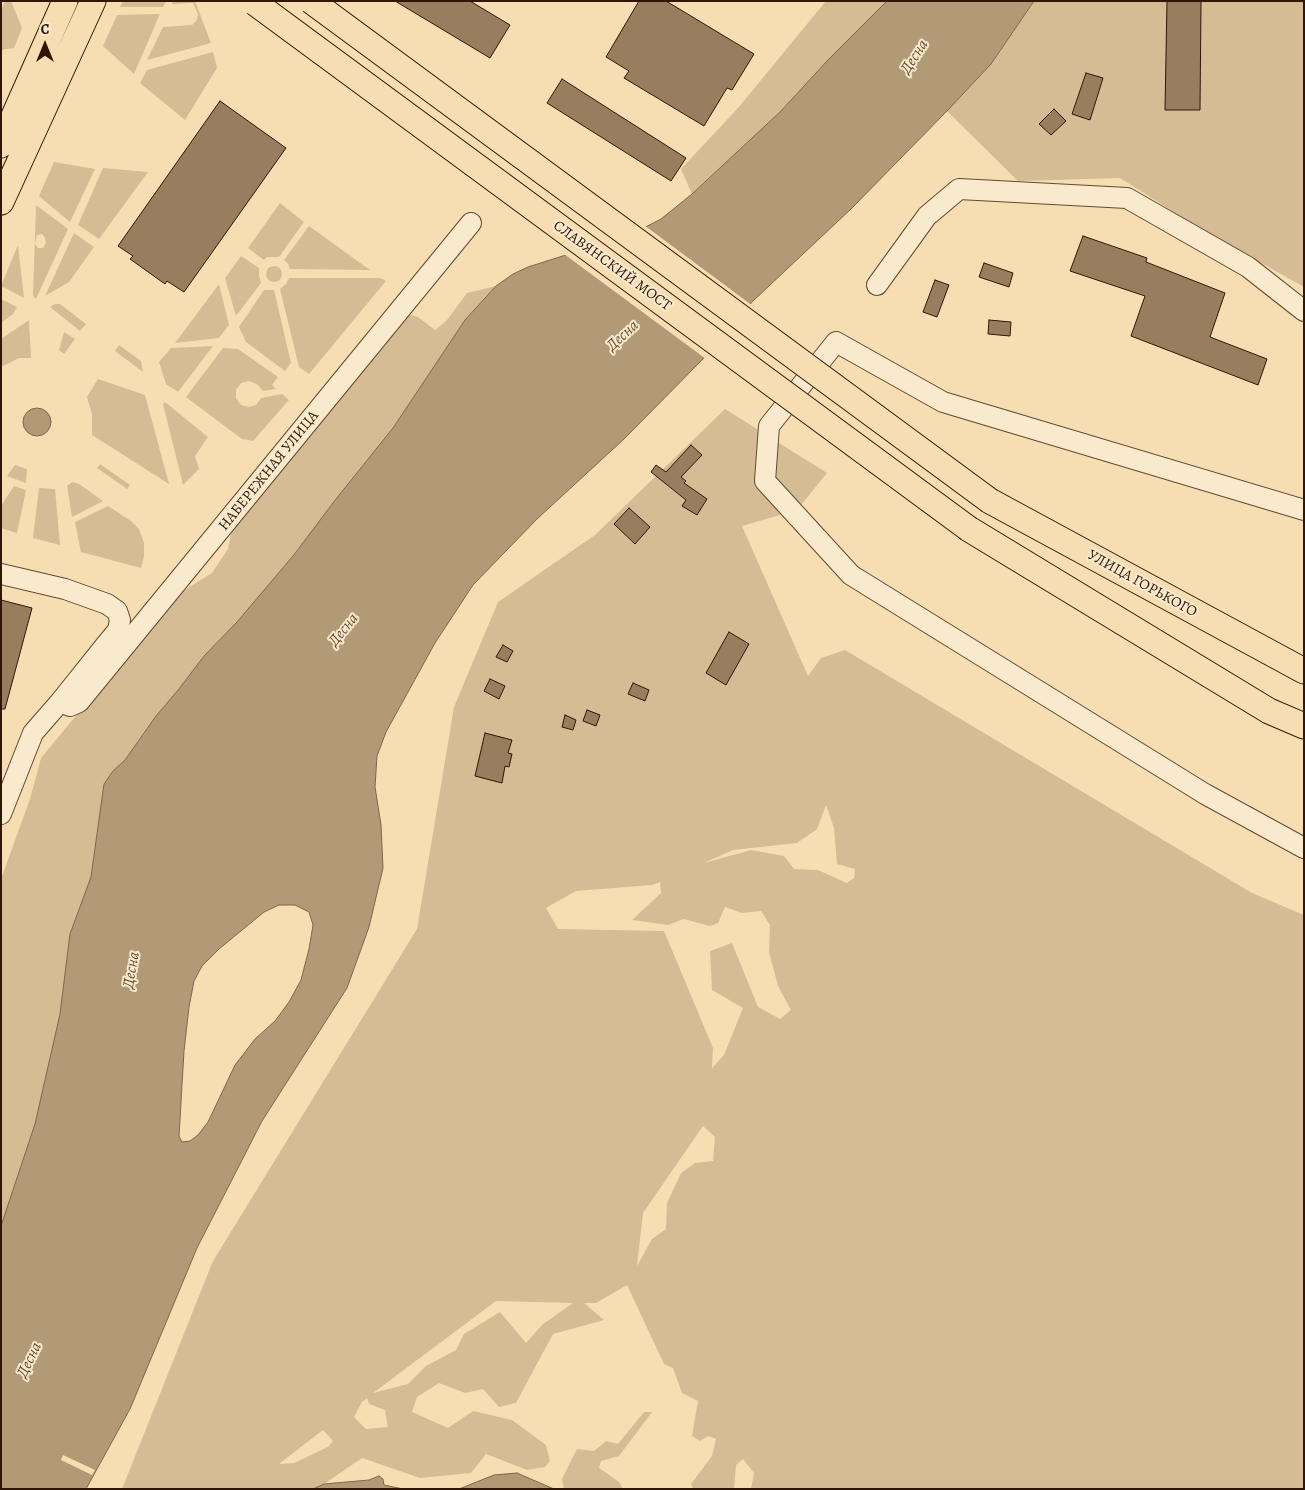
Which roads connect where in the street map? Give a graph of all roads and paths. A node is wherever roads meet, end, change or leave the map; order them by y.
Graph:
1 (65, 1) edge
2 (93, 1) edge
3 (311, 1) edge
4 (254, 2) edge
5 (1, 145) edge
6 (1, 202) edge
7 (471, 223) dead end
8 (877, 285) dead end
9 (1304, 311) edge
10 (1304, 510) edge
11 (1, 574) edge
12 (1299, 669) edge
13 (60, 702) junction
14 (1304, 726) edge
15 (1, 814) edge
16 (1304, 848) edge

1 - 5 main road
2 - 6 main road
3 - 12 main road, УЛИЦА ГОРЬКОГО, bridge
4 - 14 main road, СЛАВЯНСКИЙ МОСТ, bridge
7 - 13 street, НАБЕРЕЖНАЯ УЛИЦА
8 - 9 street
10 - 16 street
11 - 13 street
13 - 15 street

